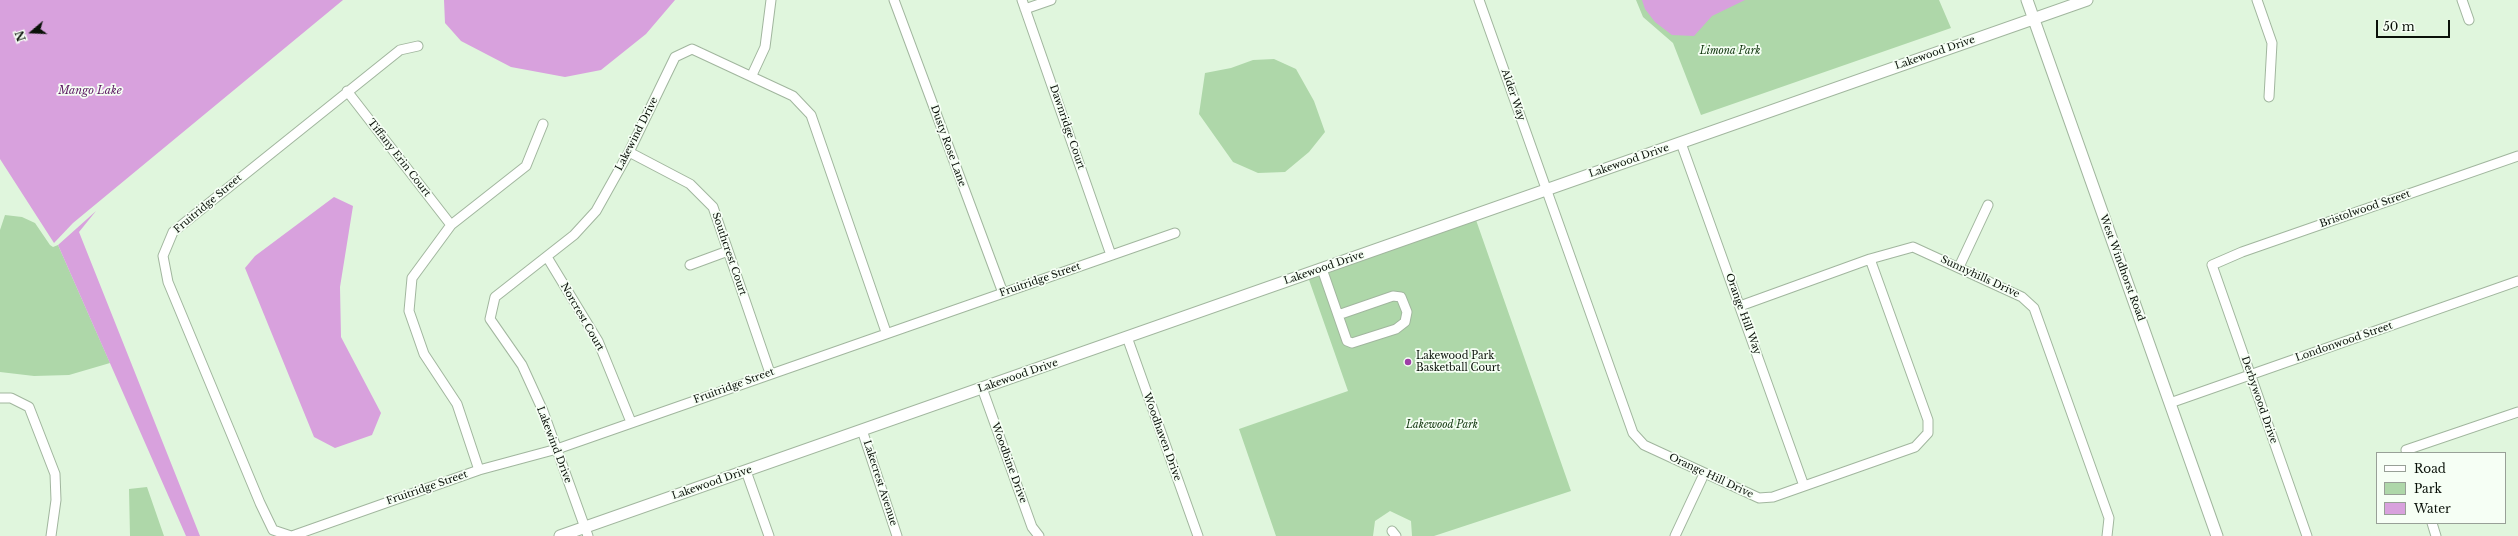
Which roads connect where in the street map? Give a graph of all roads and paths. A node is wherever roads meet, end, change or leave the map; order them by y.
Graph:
1 (771, 0) edge
2 (894, 0) edge
3 (1051, 0) edge
4 (1479, 0) edge
5 (2027, 0) edge
6 (2087, 0) edge
7 (2257, 0) edge
8 (2462, 0) edge
9 (1024, 4) edge
10 (2033, 19) junction
11 (2469, 20) dead end
12 (418, 46) dead end
13 (752, 75) junction
14 (347, 91) junction
15 (2270, 97) dead end
16 (543, 124) dead end
17 (1681, 143) junction
18 (629, 152) junction
19 (2518, 156) edge
20 (1546, 190) junction
21 (1988, 205) dead end
22 (450, 225) junction
23 (1175, 233) dead end
24 (728, 251) junction
25 (1111, 255) junction
26 (547, 257) junction
27 (1870, 259) junction
28 (690, 265) dead end
29 (2212, 265) joint
30 (1959, 267) junction
31 (1322, 269) junction
32 (2518, 281) edge
33 (1003, 293) junction
34 (1740, 306) junction
35 (1338, 315) junction
36 (886, 332) junction
37 (1127, 337) junction
38 (770, 373) junction
39 (2250, 375) junction
40 (982, 388) junction
41 (0, 398) edge
42 (2170, 403) junction
43 (2518, 412) edge
44 (631, 422) junction
45 (862, 430) junction
46 (557, 449) junction
47 (2407, 452) edge
48 (479, 470) junction
49 (746, 471) junction
50 (1704, 474) junction
51 (1804, 486) junction
52 (2432, 524) edge
53 (586, 532) edge
54 (1195, 535) edge
55 (51, 536) edge
56 (292, 536) edge
57 (560, 536) edge
58 (769, 536) edge
59 (897, 536) edge
60 (1039, 536) edge
61 (1675, 536) edge
62 (2107, 536) edge
63 (2217, 536) edge
64 (2307, 536) edge
65 (2436, 536) edge

1 - 13 street
2 - 33 street, Dusty Rose Lane
3 - 9 street
4 - 20 street, Alder Way
5 - 10 street, West Windhorst Road
6 - 10 street, Lakewood Drive
7 - 15 street
8 - 11 street
9 - 25 street, Dawnridge Court
10 - 17 street, Lakewood Drive
10 - 42 street, West Windhorst Road
12 - 14 street, Fruitridge Street
13 - 18 street, Lakewind Drive
13 - 36 street, Lakewind Drive
14 - 22 street, Tiffany Erin Court
14 - 56 street, Fruitridge Street
16 - 22 street
17 - 20 street, Lakewood Drive
17 - 34 street, Orange Hill Way
18 - 24 street, Southcrest Court
18 - 26 street, Lakewind Drive
19 - 29 street, Bristolwood Street
20 - 31 street, Lakewood Drive
20 - 50 street, Orange Hill Drive
21 - 30 street
22 - 48 street
23 - 25 street, Fruitridge Street
24 - 28 street
24 - 38 street, Southcrest Court
25 - 33 street, Fruitridge Street
26 - 44 street, Norcrest Court
26 - 46 street, Lakewind Drive
27 - 30 street, Sunnyhills Drive
27 - 34 street, Sunnyhills Drive
27 - 51 street, Orange Hill Drive
29 - 39 street, Derbywood Drive
30 - 62 street, Sunnyhills Drive
31 - 35 street
31 - 37 street, Lakewood Drive
32 - 39 street, Londonwood Street
33 - 36 street, Fruitridge Street
34 - 51 street, Orange Hill Way
35 - 35 street
36 - 38 street, Fruitridge Street
37 - 40 street, Lakewood Drive
37 - 54 street, Woodhaven Drive
38 - 44 street, Fruitridge Street
39 - 42 street, Londonwood Street
39 - 64 street, Derbywood Drive
40 - 45 street, Lakewood Drive
40 - 60 street, Woodbine Drive
41 - 55 street
42 - 63 street, West Windhorst Road
43 - 47 street
44 - 46 street, Fruitridge Street
45 - 49 street, Lakewood Drive
45 - 59 street, Lakecrest Avenue
46 - 48 street, Fruitridge Street
46 - 53 street, Lakewind Drive
48 - 56 street, Fruitridge Street
49 - 53 street, Lakewood Drive
49 - 58 street
50 - 51 street, Orange Hill Drive
50 - 61 street
52 - 65 street
53 - 57 street, Lakewood Drive

